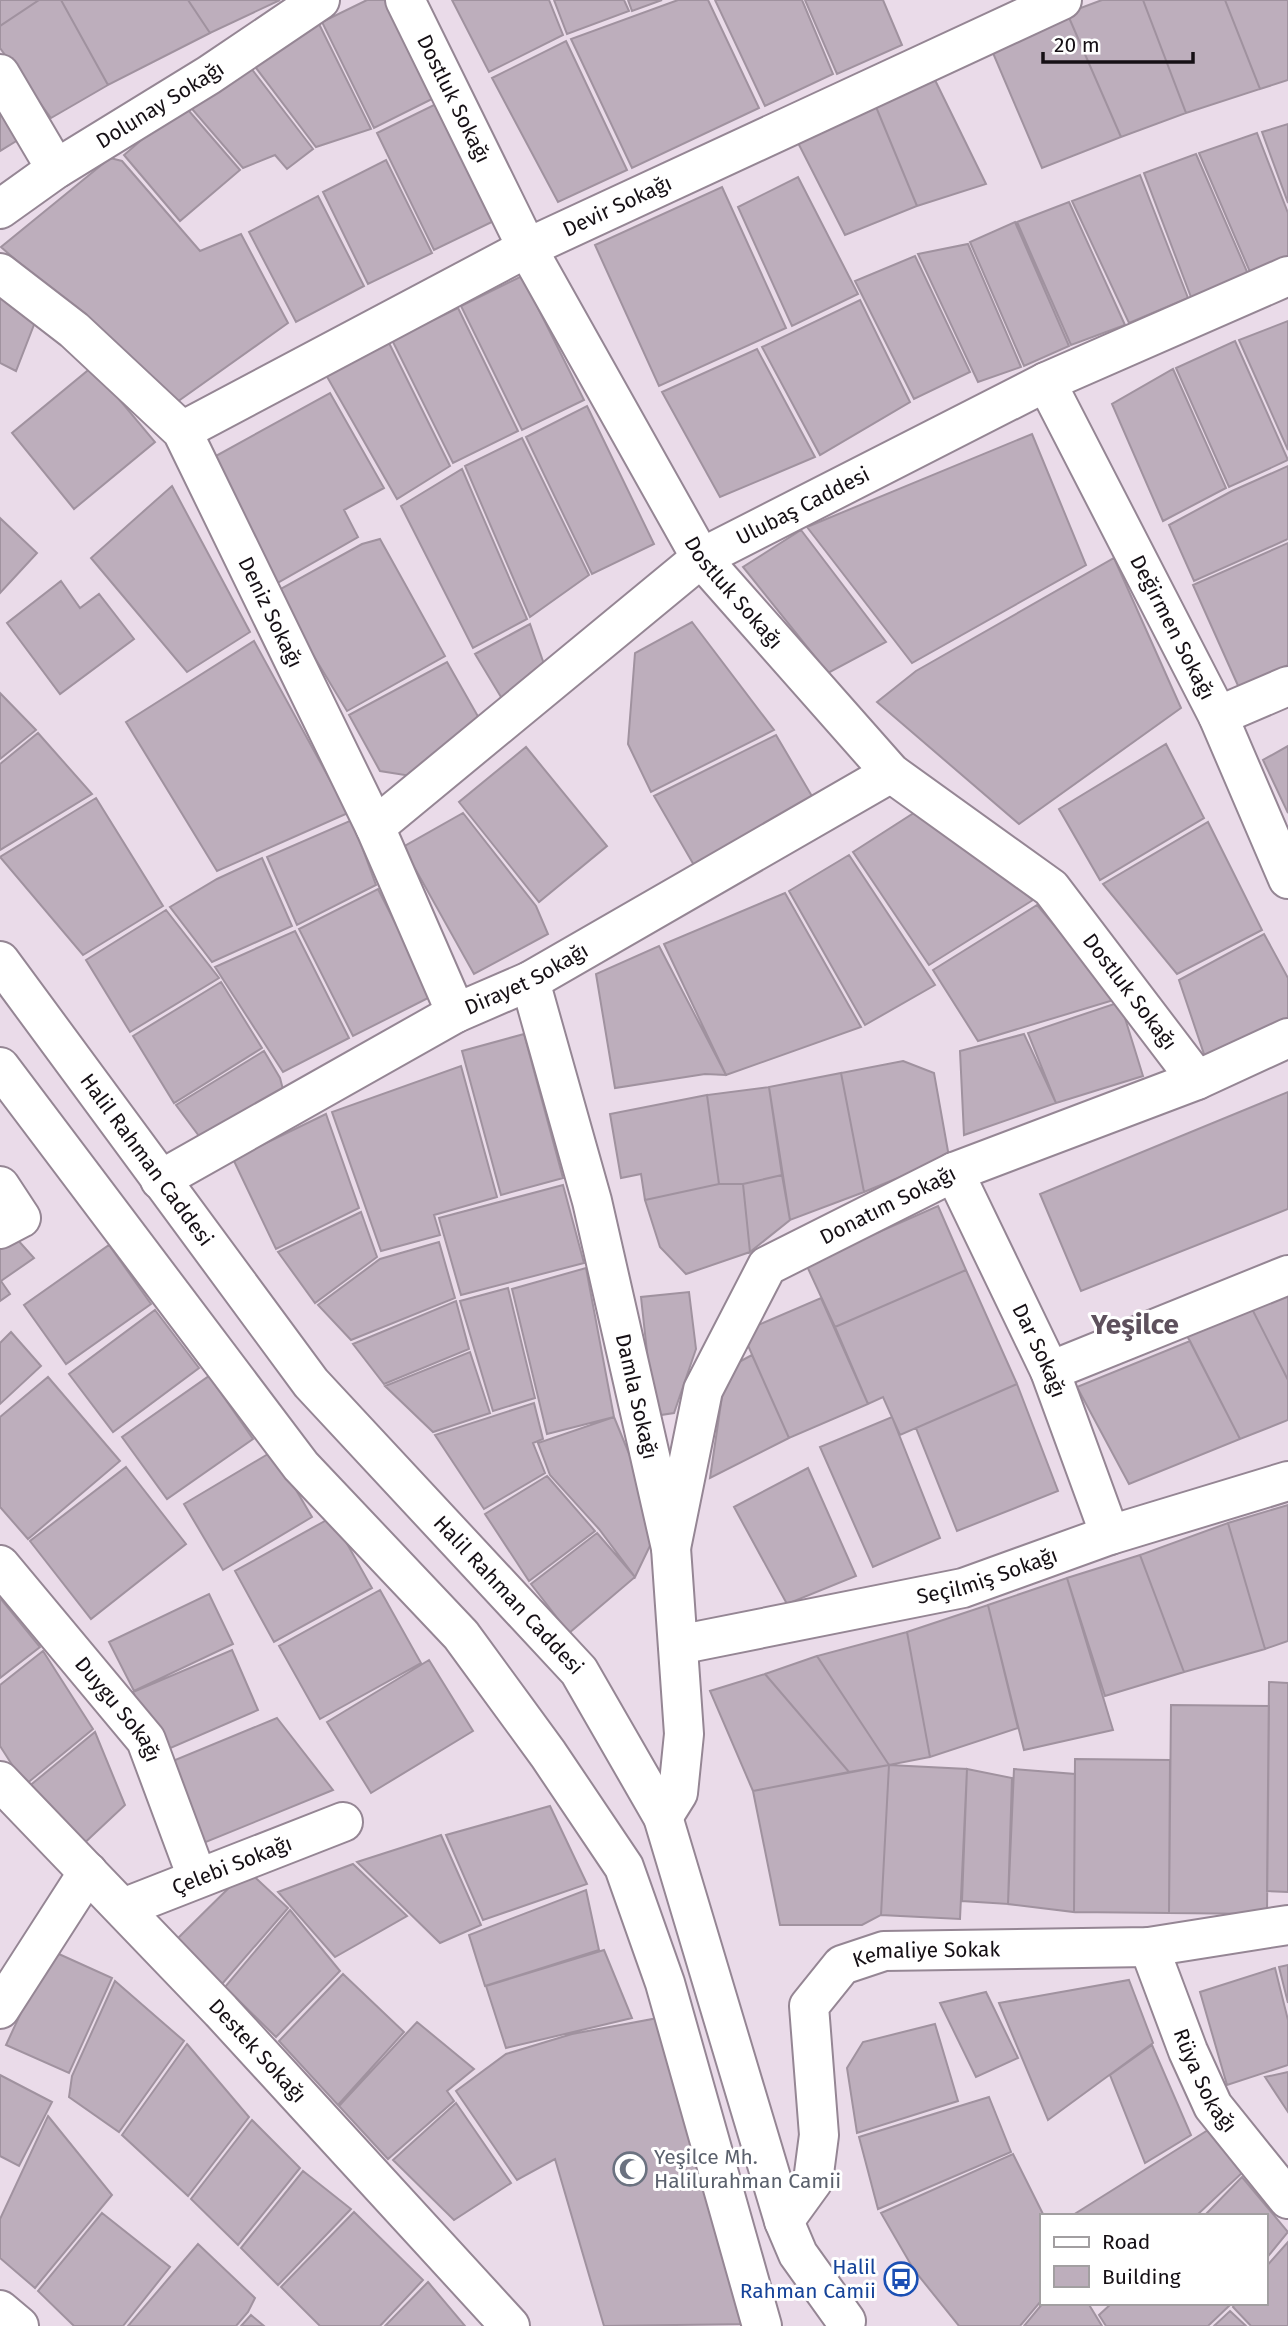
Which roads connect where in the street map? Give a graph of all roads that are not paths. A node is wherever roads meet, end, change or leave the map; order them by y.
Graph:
1 (320, 0) edge
2 (405, 0) edge
3 (1062, 0) edge
4 (0, 74) edge
5 (56, 169) junction
6 (0, 208) edge
7 (527, 248) junction
8 (0, 273) edge
9 (1288, 276) edge
10 (1046, 382) junction
11 (182, 431) junction
12 (701, 558) junction
13 (1288, 686) edge
14 (1218, 716) junction
15 (891, 773) junction
16 (375, 827) junction
17 (1288, 879) edge
18 (0, 961) edge
19 (530, 981) junction
20 (456, 1013) junction
21 (1288, 1038) edge
22 (0, 1067) edge
23 (1197, 1080) junction
24 (954, 1172) junction
25 (160, 1180) junction
26 (0, 1186) edge
27 (0, 1228) edge
28 (1288, 1275) edge
29 (1050, 1371) junction
30 (1288, 1480) edge
31 (1110, 1535) junction
32 (671, 1548) junction
33 (0, 1565) edge
34 (678, 1645) junction
35 (0, 1781) edge
36 (663, 1817) junction
37 (343, 1822) dead end
38 (88, 1872) junction
39 (197, 1877) junction
40 (122, 1908) junction
41 (1288, 1925) edge
42 (1149, 1947) junction
43 (0, 2009) edge
44 (1288, 2199) edge
45 (784, 2221) junction
46 (0, 2310) edge
47 (845, 2324) edge
48 (19, 2326) edge
49 (510, 2326) edge
50 (762, 2326) edge

1 - 5 street, Dolunay Sokağı
2 - 7 street, Dostluk Sokağı
3 - 7 street, Devir Sokağı
4 - 5 street
5 - 6 street, Dolunay Sokağı
7 - 11 street, Devir Sokağı
7 - 12 street, Dostluk Sokağı
8 - 11 street, Deniz Sokağı
9 - 10 street, Ulubaş Caddesi
10 - 12 street, Ulubaş Caddesi
10 - 14 street, Değirmen Sokağı
11 - 16 street, Deniz Sokağı
12 - 15 street, Dostluk Sokağı
12 - 16 street, Ulubaş Caddesi
13 - 14 street
14 - 17 street, Değirmen Sokağı
15 - 19 street, Dirayet Sokağı
15 - 23 street, Dostluk Sokağı
16 - 20 street, Deniz Sokağı
18 - 25 street, Halil Rahman Caddesi
19 - 20 street, Dirayet Sokağı
19 - 32 street, Damla Sokağı
20 - 25 street, Dirayet Sokağı
21 - 23 street, Donatım Sokağı
22 - 50 street
23 - 24 street, Donatım Sokağı
24 - 29 street, Dar Sokağı
24 - 32 street, Donatım Sokağı
25 - 36 street, Halil Rahman Caddesi
26 - 27 street
28 - 29 street
29 - 31 street, Dar Sokağı
30 - 31 street, Seçilmiş Sokağı
31 - 34 street, Seçilmiş Sokağı
32 - 34 street, Damla Sokağı
33 - 39 street, Duygu Sokağı
34 - 36 street, Damla Sokağı
35 - 38 street, Destek Sokağı
36 - 45 street, Halil Rahman Caddesi
37 - 39 street, Çelebi Sokağı
38 - 40 street, Destek Sokağı
38 - 43 street
39 - 40 street, Çelebi Sokağı
40 - 49 street, Destek Sokağı
41 - 42 street, Kemaliye Sokak
42 - 44 street, Rüya Sokağı
42 - 45 street, Kemaliye Sokak
45 - 47 street, Halil Rahman Caddesi
46 - 48 street

